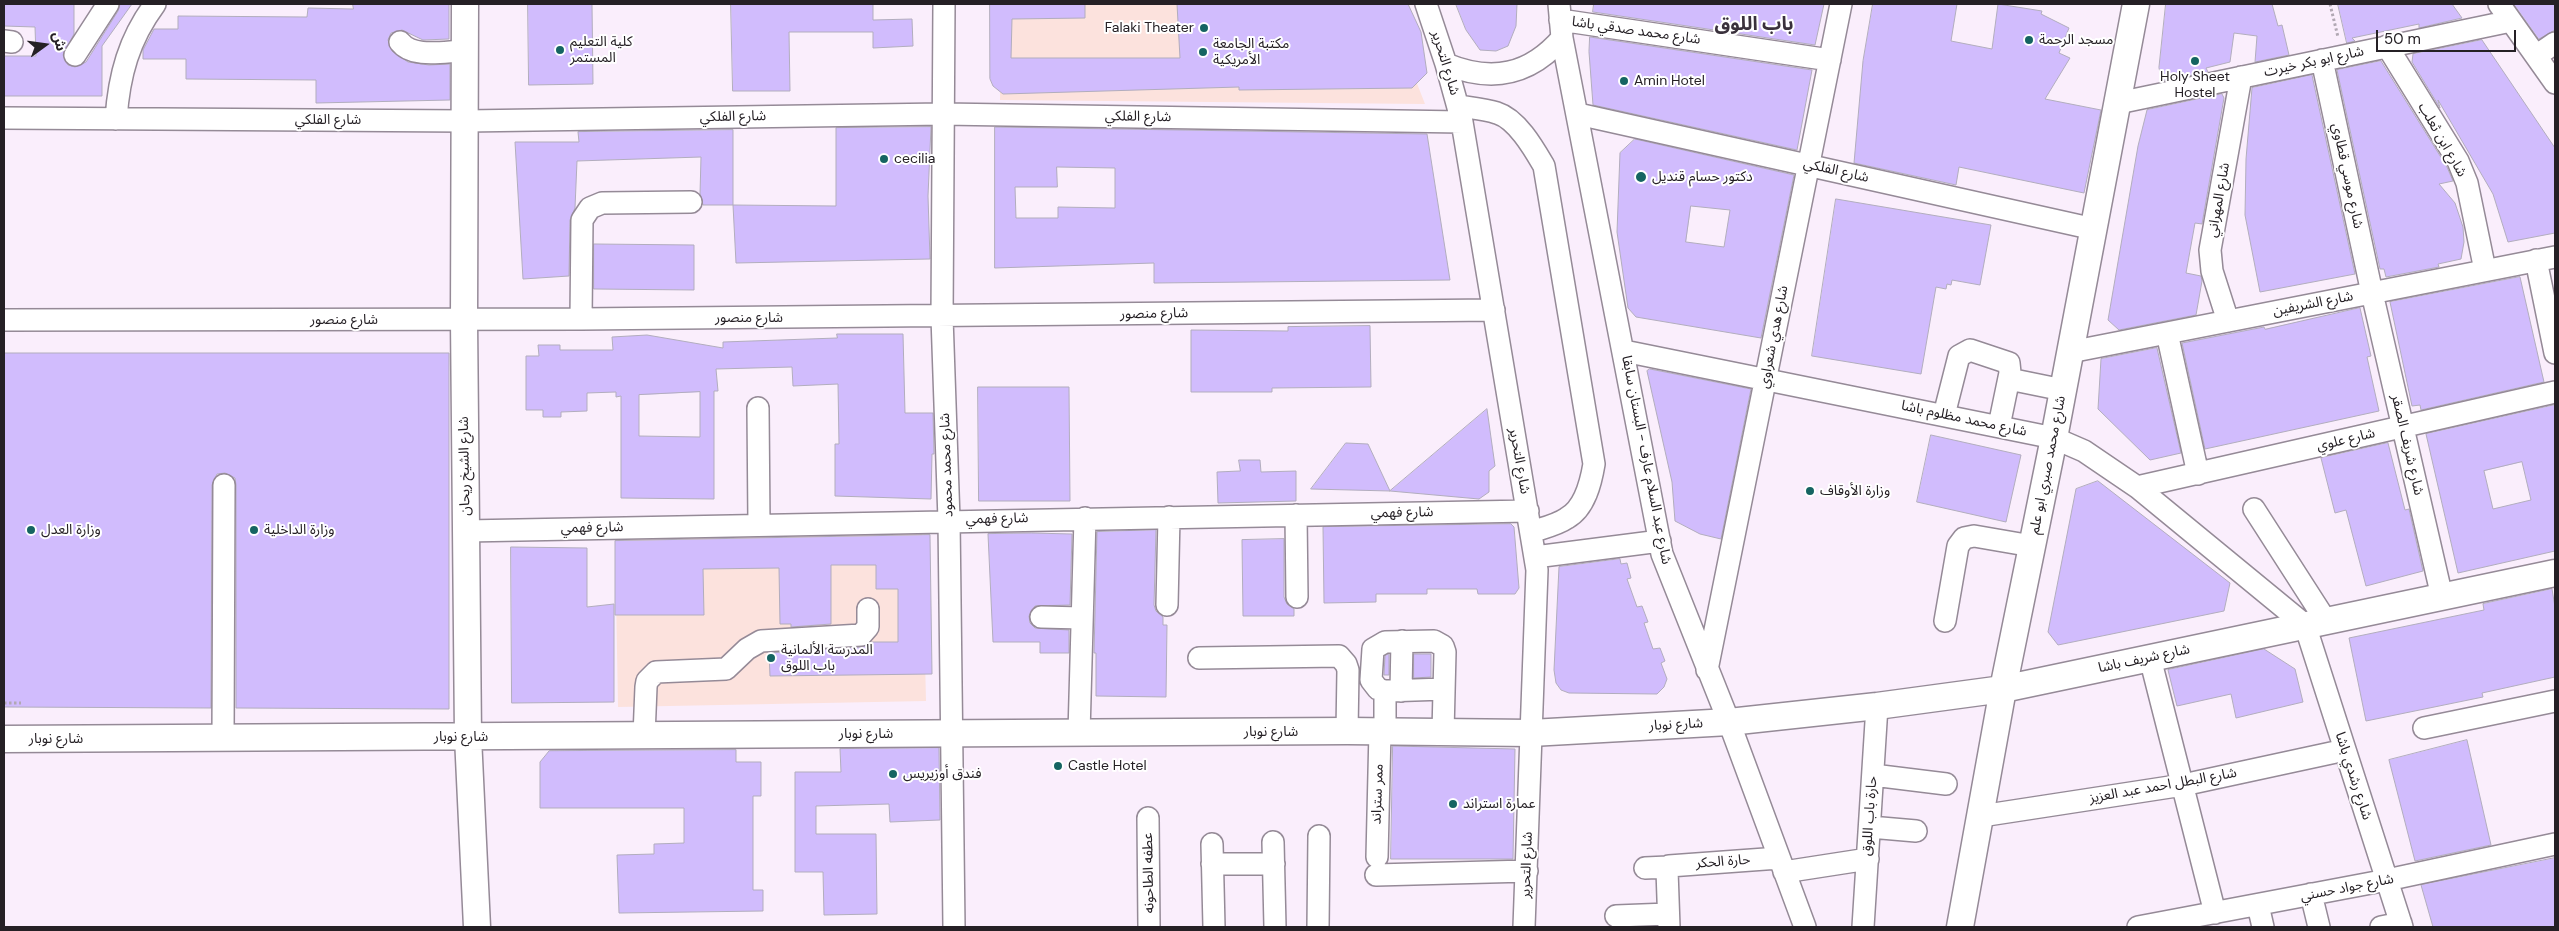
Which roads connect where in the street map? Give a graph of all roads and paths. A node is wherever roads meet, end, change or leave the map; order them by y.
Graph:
1 (108, 4) edge
2 (155, 4) edge
3 (465, 4) edge
4 (944, 4) edge
5 (1426, 4) edge
6 (1842, 4) edge
7 (2136, 4) edge
8 (2330, 4) edge
9 (2505, 12) edge
10 (1560, 20) edge
11 (400, 42) dead end
12 (2555, 43) edge
13 (2386, 46) junction
14 (465, 51) junction
15 (75, 55) dead end
16 (2536, 56) junction
17 (2332, 58) junction
18 (1830, 60) junction
19 (1446, 64) junction
20 (2241, 77) junction
21 (2555, 84) edge
22 (2118, 103) junction
23 (943, 114) junction
24 (1460, 114) junction
25 (1578, 114) junction
26 (4, 118) edge
27 (116, 119) junction
28 (466, 121) junction
29 (1809, 165) junction
30 (691, 202) dead end
31 (2094, 229) junction
32 (2546, 258) edge
33 (2484, 270) junction
34 (2372, 293) junction
35 (1494, 310) junction
36 (942, 317) junction
37 (581, 319) junction
38 (4, 320) edge
39 (464, 320) junction
40 (2228, 321) junction
41 (2167, 333) junction
42 (1624, 351) junction
43 (2070, 352) junction
44 (2555, 353) edge
45 (2009, 379) junction
46 (1766, 380) junction
47 (2063, 390) junction
48 (2555, 392) edge
49 (758, 408) dead end
50 (1944, 415) junction
51 (1999, 426) junction
52 (2403, 427) junction
53 (2054, 438) junction
54 (2198, 474) junction
55 (224, 485) dead end
56 (2137, 487) junction
57 (2254, 509) dead end
58 (1528, 511) junction
59 (1296, 515) junction
60 (1085, 518) junction
61 (1169, 518) junction
62 (949, 520) junction
63 (759, 525) junction
64 (466, 531) junction
65 (1531, 532) junction
66 (1660, 541) junction
67 (2032, 546) junction
68 (1535, 557) junction
69 (2555, 573) edge
70 (1297, 597) dead end
71 (2442, 597) junction
72 (1167, 605) dead end
73 (868, 609) dead end
74 (1041, 617) dead end
75 (1082, 618) junction
76 (1945, 621) dead end
77 (2316, 623) junction
78 (1402, 641) junction
79 (1200, 658) dead end
80 (2150, 658) junction
81 (1707, 670) junction
82 (2003, 689) junction
83 (1444, 690) junction
84 (1393, 691) junction
85 (2555, 701) edge
86 (4, 703) edge
87 (21, 703) dead end
88 (1877, 706) junction
89 (1729, 722) junction
90 (2424, 728) dead end
91 (1347, 731) junction
92 (1383, 731) junction
93 (1443, 732) junction
94 (1079, 733) junction
95 (1532, 733) junction
96 (952, 734) junction
97 (644, 736) junction
98 (468, 737) junction
99 (4, 739) edge
100 (223, 739) junction
101 (2345, 750) junction
102 (1873, 775) junction
103 (1946, 784) dead end
104 (2183, 785) junction
105 (1981, 816) junction
106 (1148, 818) dead end
107 (1870, 827) junction
108 (1916, 831) dead end
109 (1320, 836) dead end
110 (1273, 842) dead end
111 (2555, 844) edge
112 (1868, 859) junction
113 (1274, 864) junction
114 (1782, 864) junction
115 (1668, 867) junction
116 (1645, 868) dead end
117 (1527, 871) junction
118 (2387, 880) junction
119 (2311, 894) junction
120 (2258, 905) junction
121 (2216, 913) junction
122 (1609, 916) edge
123 (1669, 921) edge
124 (2395, 926) edge
125 (477, 927) edge
126 (954, 927) edge
127 (1150, 927) edge
128 (1214, 927) edge
129 (1275, 927) edge
130 (1318, 927) edge
131 (1524, 927) edge
132 (1805, 927) edge
133 (1863, 927) edge
134 (1960, 927) edge
135 (2138, 927) edge
136 (2263, 927) edge
137 (2319, 927) edge

1 - 15 street
2 - 27 street
3 - 14 main road, شارع الشيخ ريحان
4 - 23 street, شارع محمد محمود
5 - 19 street, شارع التحرير
6 - 18 street, شارع هدي شعراوي
7 - 22 main road, شارع محمد صبري ابو علم
8 - 17 path
9 - 13 street, شارع ابو بكر خيرت
9 - 16 street
10 - 18 street, شارع محمد صدقي باشا
10 - 19 street
10 - 25 street, شارع عبد السلام عارف - البستان سابقا
11 - 14 street
12 - 16 street
13 - 17 street, شارع ابو بكر خيرت
13 - 33 street, شارع ابن ثعلب
14 - 28 main road, شارع الشيخ ريحان
16 - 21 street
17 - 20 street, شارع ابو بكر خيرت
17 - 34 street, شارع موسي قطاوي
18 - 29 street, شارع هدي شعراوي
19 - 24 street, شارع التحرير
20 - 22 street, شارع ابو بكر خيرت
20 - 40 street, شارع المهراني
22 - 31 main road, شارع محمد صبري ابو علم
23 - 24 street, شارع الفلكي
23 - 28 street, شارع الفلكي
23 - 36 street, شارع محمد محمود
24 - 35 street, شارع التحرير
24 - 65 street, شارع الفلكي
25 - 29 street, شارع الفلكي
25 - 42 street, شارع عبد السلام عارف - البستان سابقا
26 - 27 street, شارع الفلكي
27 - 28 street, شارع الفلكي
28 - 39 main road, شارع الشيخ ريحان
29 - 31 street, شارع الفلكي
29 - 46 street, شارع هدي شعراوي
30 - 37 street
31 - 43 main road, شارع محمد صبري ابو علم
32 - 33 street, شارع الشريفين
32 - 44 street
33 - 34 street, شارع الشريفين
34 - 40 street, شارع الشريفين
34 - 52 street, شارع شريف الصقر
35 - 36 street, شارع منصور
35 - 58 street, شارع التحرير
36 - 37 street, شارع منصور
36 - 62 street, شارع محمد محمود
37 - 39 street, شارع منصور
38 - 39 street, شارع منصور
39 - 64 main road, شارع الشيخ ريحان
40 - 41 street, شارع الشريفين
41 - 43 street, شارع الشريفين
41 - 54 street
42 - 46 street, شارع محمد مظلوم باشا
42 - 66 street, شارع عبد السلام عارف - البستان سابقا
43 - 47 main road, شارع محمد صبري ابو علم
45 - 47 street
45 - 50 street
45 - 51 street
46 - 50 street, شارع محمد مظلوم باشا
46 - 81 street, شارع هدي شعراوي
47 - 53 main road, شارع محمد صبري ابو علم
48 - 52 street, شارع علوي
49 - 63 street
50 - 51 street, شارع محمد مظلوم باشا
51 - 53 street, شارع محمد مظلوم باشا
52 - 54 street, شارع علوي
52 - 71 street, شارع شريف الصقر
53 - 56 street, شارع محمد مظلوم باشا
53 - 67 main road, شارع محمد صبري ابو علم
54 - 56 street, شارع علوي
55 - 100 street
56 - 77 street, شارع محمد مظلوم باشا
57 - 77 street, شارع رشدي باشا
58 - 59 street, شارع فهمي
58 - 65 street, شارع التحرير
59 - 61 street, شارع فهمي
59 - 70 street
60 - 61 street, شارع فهمي
60 - 62 street, شارع فهمي
60 - 75 street
61 - 72 street
62 - 63 street, شارع فهمي
62 - 96 street, شارع محمد محمود
63 - 64 street, شارع فهمي
64 - 98 main road, شارع الشيخ ريحان
65 - 68 street, شارع التحرير
66 - 68 street
66 - 81 street, شارع عبد السلام عارف - البستان سابقا
67 - 76 street
67 - 82 main road, شارع محمد صبري ابو علم
68 - 95 street, شارع التحرير
69 - 71 main road, شارع شريف باشا
71 - 77 main road, شارع شريف باشا
73 - 97 street
74 - 75 street
75 - 94 street
77 - 80 main road, شارع شريف باشا
77 - 101 street, شارع رشدي باشا
78 - 83 street
78 - 84 street, ممر ستراند
78 - 84 street
79 - 91 street
80 - 82 main road, شارع شريف باشا
80 - 104 street
81 - 89 street, شارع عبد السلام عارف - البستان سابقا
82 - 88 main road, شارع شريف باشا
82 - 105 main road, شارع محمد صبري ابو علم
83 - 84 street
83 - 93 street
84 - 92 street, ممر ستراند
85 - 90 street
86 - 87 path
88 - 89 main road, شارع شريف باشا
88 - 102 street, حارة باب اللوق
89 - 95 main road, شارع نوبار
89 - 114 street, شارع عبد السلام عارف - البستان سابقا
91 - 92 main road, شارع نوبار
91 - 94 main road, شارع نوبار
92 - 93 main road, شارع نوبار
92 - 117 street, ممر ستراند
93 - 95 main road, شارع نوبار
94 - 96 main road, شارع نوبار
95 - 117 street, شارع التحرير
96 - 97 main road, شارع نوبار
96 - 126 street, شارع محمد محمود
97 - 98 main road, شارع نوبار
98 - 100 main road, شارع نوبار
98 - 125 main road, شارع الشيخ ريحان
99 - 100 main road, شارع نوبار
101 - 104 street, شارع البطل احمد عبد العزيز
101 - 118 street, شارع رشدي باشا
102 - 103 street
102 - 107 street, حارة باب اللوق
104 - 105 street, شارع البطل احمد عبد العزيز
104 - 121 street
105 - 134 main road, شارع محمد صبري ابو علم
106 - 127 street, عطفه الطاحونه
107 - 108 street
107 - 112 street, حارة باب اللوق
109 - 130 street
110 - 113 street
111 - 118 street, شارع جواد حسني
112 - 114 street, حارة الحكر
112 - 133 street, حارة باب اللوق
113 - 128 street
113 - 129 street
114 - 115 street, حارة الحكر
114 - 132 street, شارع عبد السلام عارف - البستان سابقا
115 - 116 street, حارة الحكر
115 - 123 street
117 - 131 street, شارع التحرير
118 - 119 street, شارع جواد حسني
118 - 124 street, شارع رشدي باشا
119 - 120 street, شارع جواد حسني
119 - 137 street
120 - 121 street, شارع جواد حسني
120 - 136 street
121 - 135 street, شارع جواد حسني
122 - 123 street

